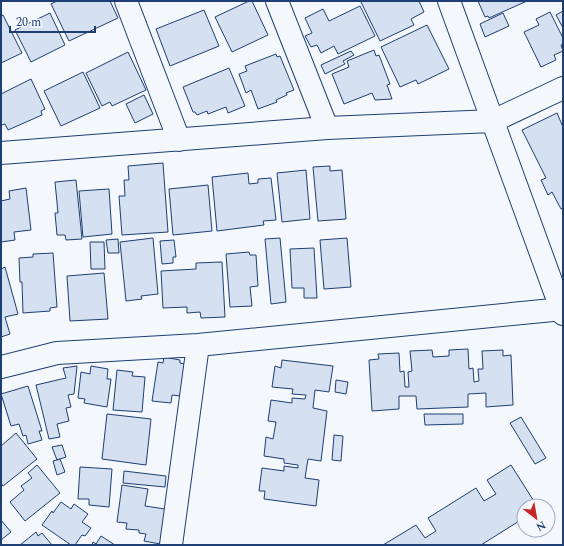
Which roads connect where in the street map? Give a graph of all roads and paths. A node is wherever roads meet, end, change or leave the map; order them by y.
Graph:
1 (126, 1) edge
2 (278, 1) edge
3 (449, 1) edge
4 (563, 88) edge
5 (493, 121) junction
6 (327, 128) junction
7 (179, 140) junction
8 (1, 153) edge
9 (563, 310) edge
10 (198, 345) junction
11 (1, 367) edge
12 (171, 545) edge

1 - 7 street
2 - 6 street
3 - 5 street
4 - 5 street
5 - 6 street
5 - 9 street
6 - 7 street
7 - 8 street
9 - 10 street
10 - 11 street
10 - 12 street

